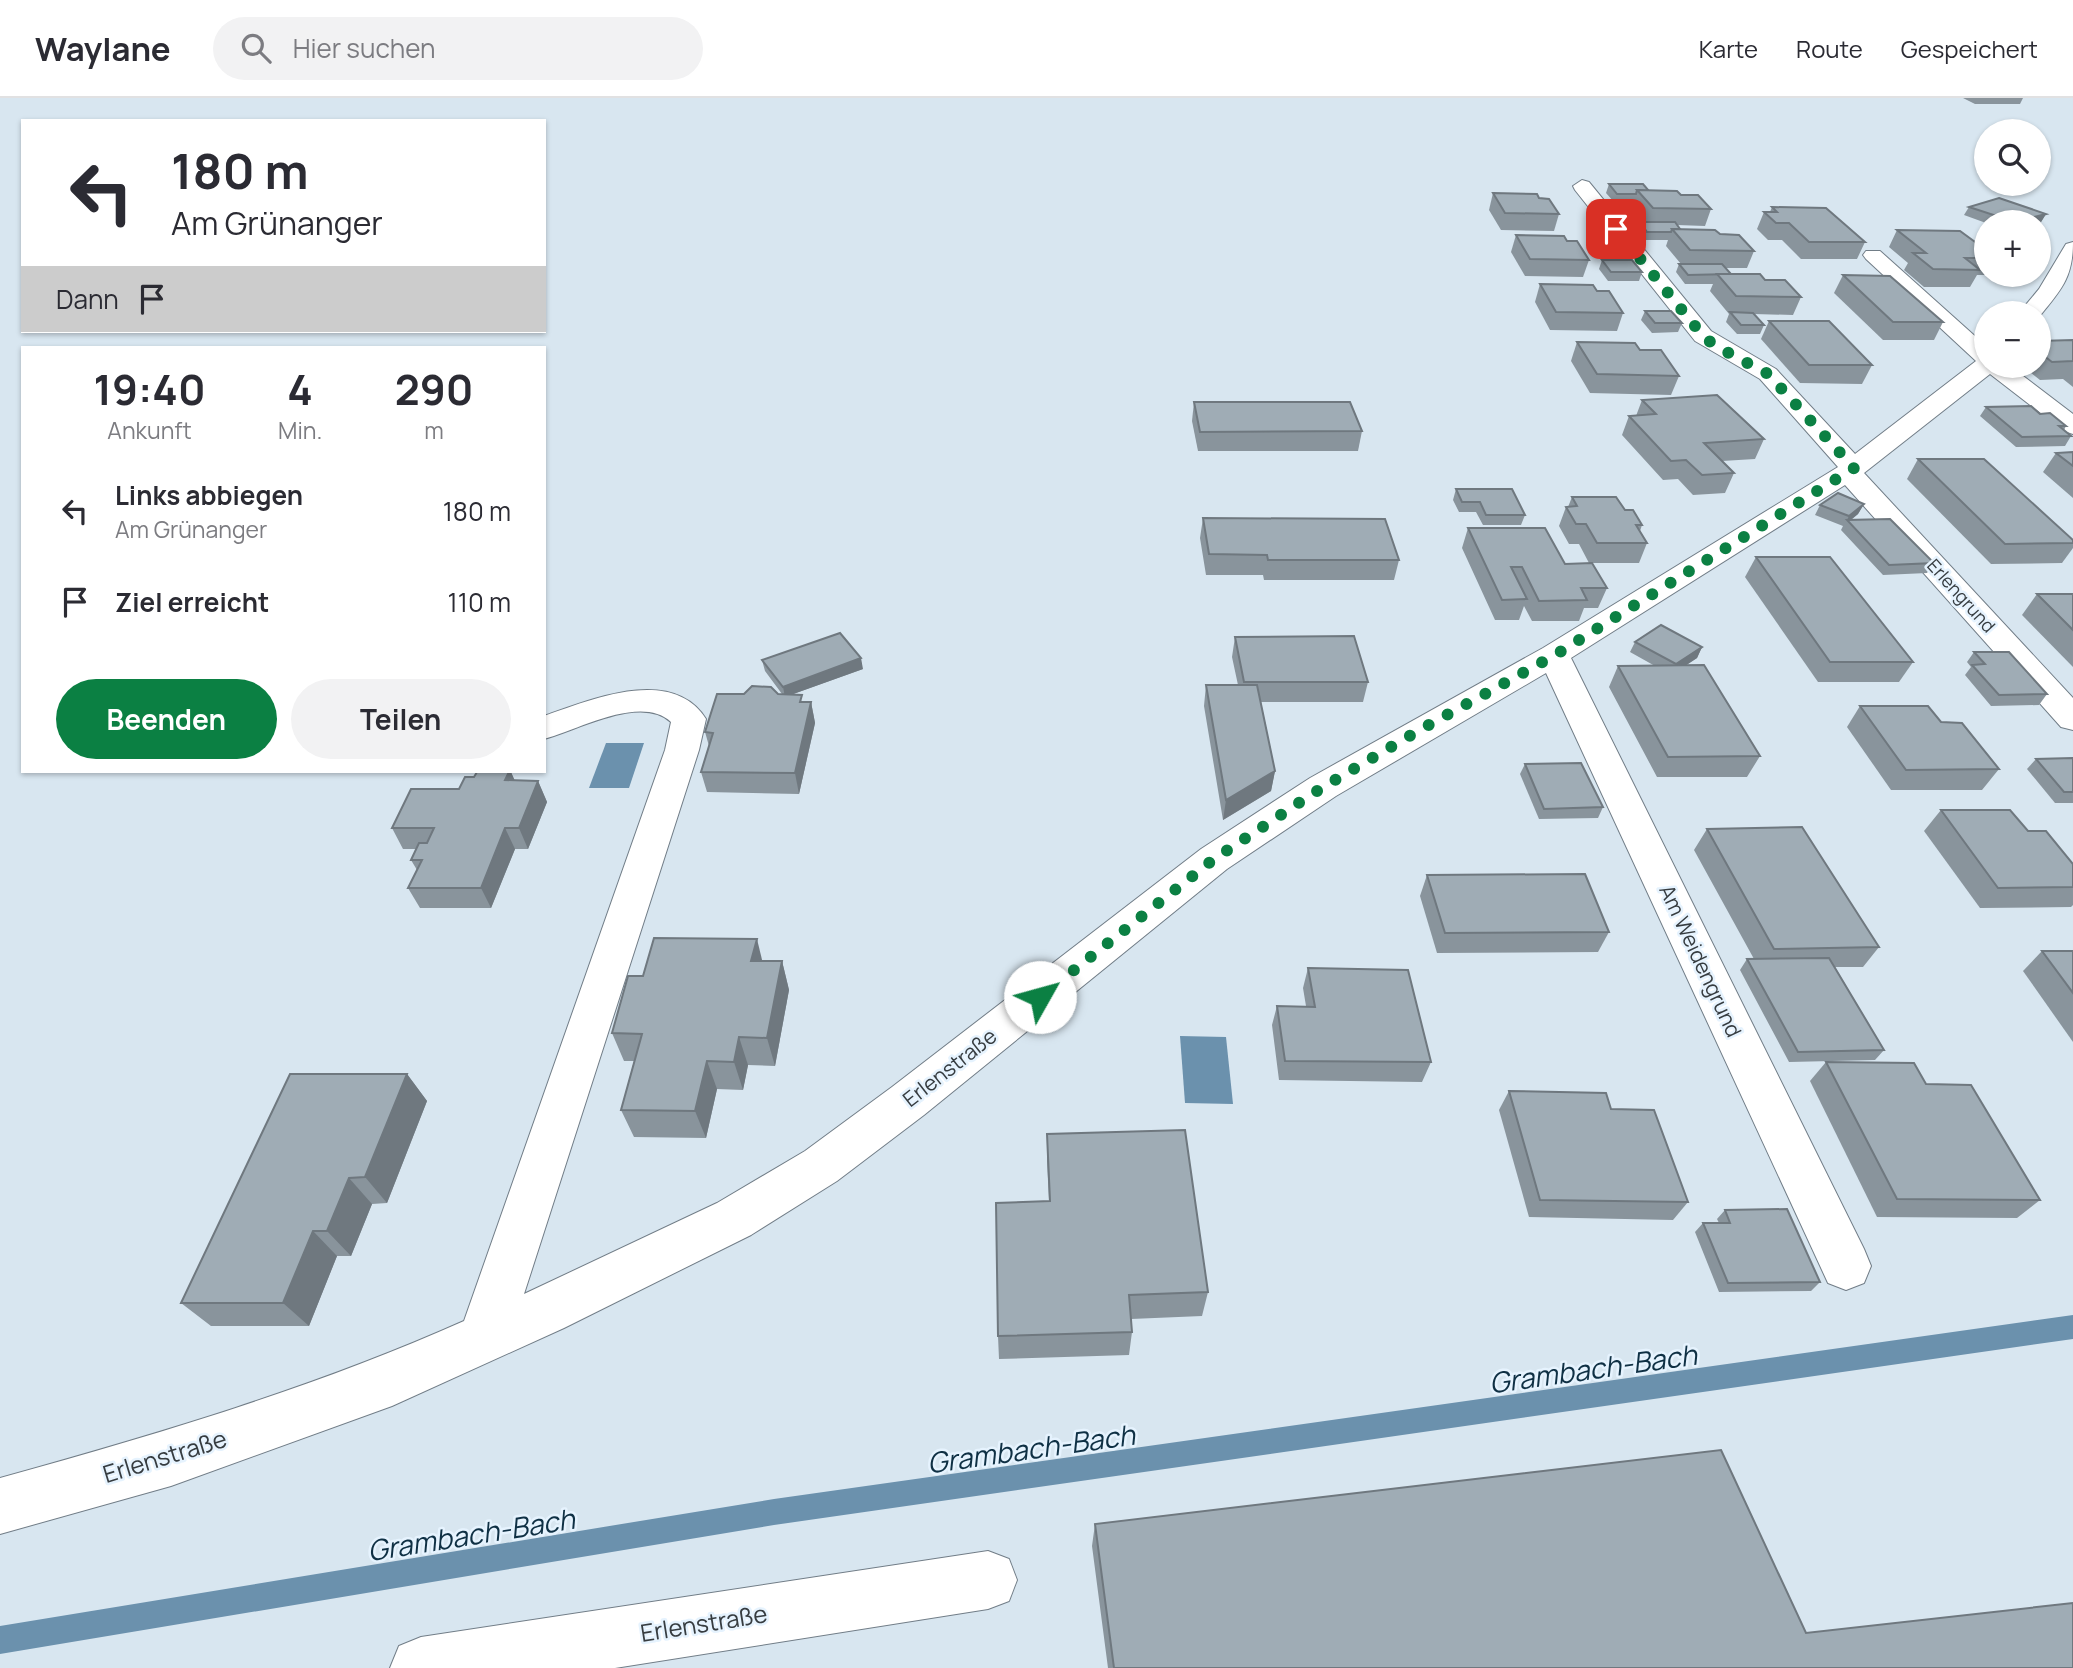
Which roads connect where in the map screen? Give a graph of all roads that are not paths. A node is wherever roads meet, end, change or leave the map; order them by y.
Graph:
1 (1582, 186) dead end
2 (2073, 248) edge
3 (1873, 255) dead end
4 (2040, 301) edge
5 (1974, 347) edge
6 (1974, 374) edge
7 (2011, 378) edge
8 (2073, 426) edge
9 (1851, 470) junction
10 (1555, 655) junction
11 (2073, 719) edge
12 (546, 727) edge
13 (1846, 1266) dead end
14 (484, 1338) junction
15 (0, 1506) edge
16 (988, 1580) dead end
17 (421, 1668) edge

1 - 9 street, Erlengrund
2 - 4 street
3 - 5 street
6 - 9 street, Erlenstraße
7 - 8 street
9 - 10 street, Erlenstraße
9 - 11 street, Erlengrund
10 - 13 street, Am Weidengrund
10 - 14 street, Erlenstraße
12 - 14 street
14 - 15 street, Erlenstraße
16 - 17 street, Erlenstraße

